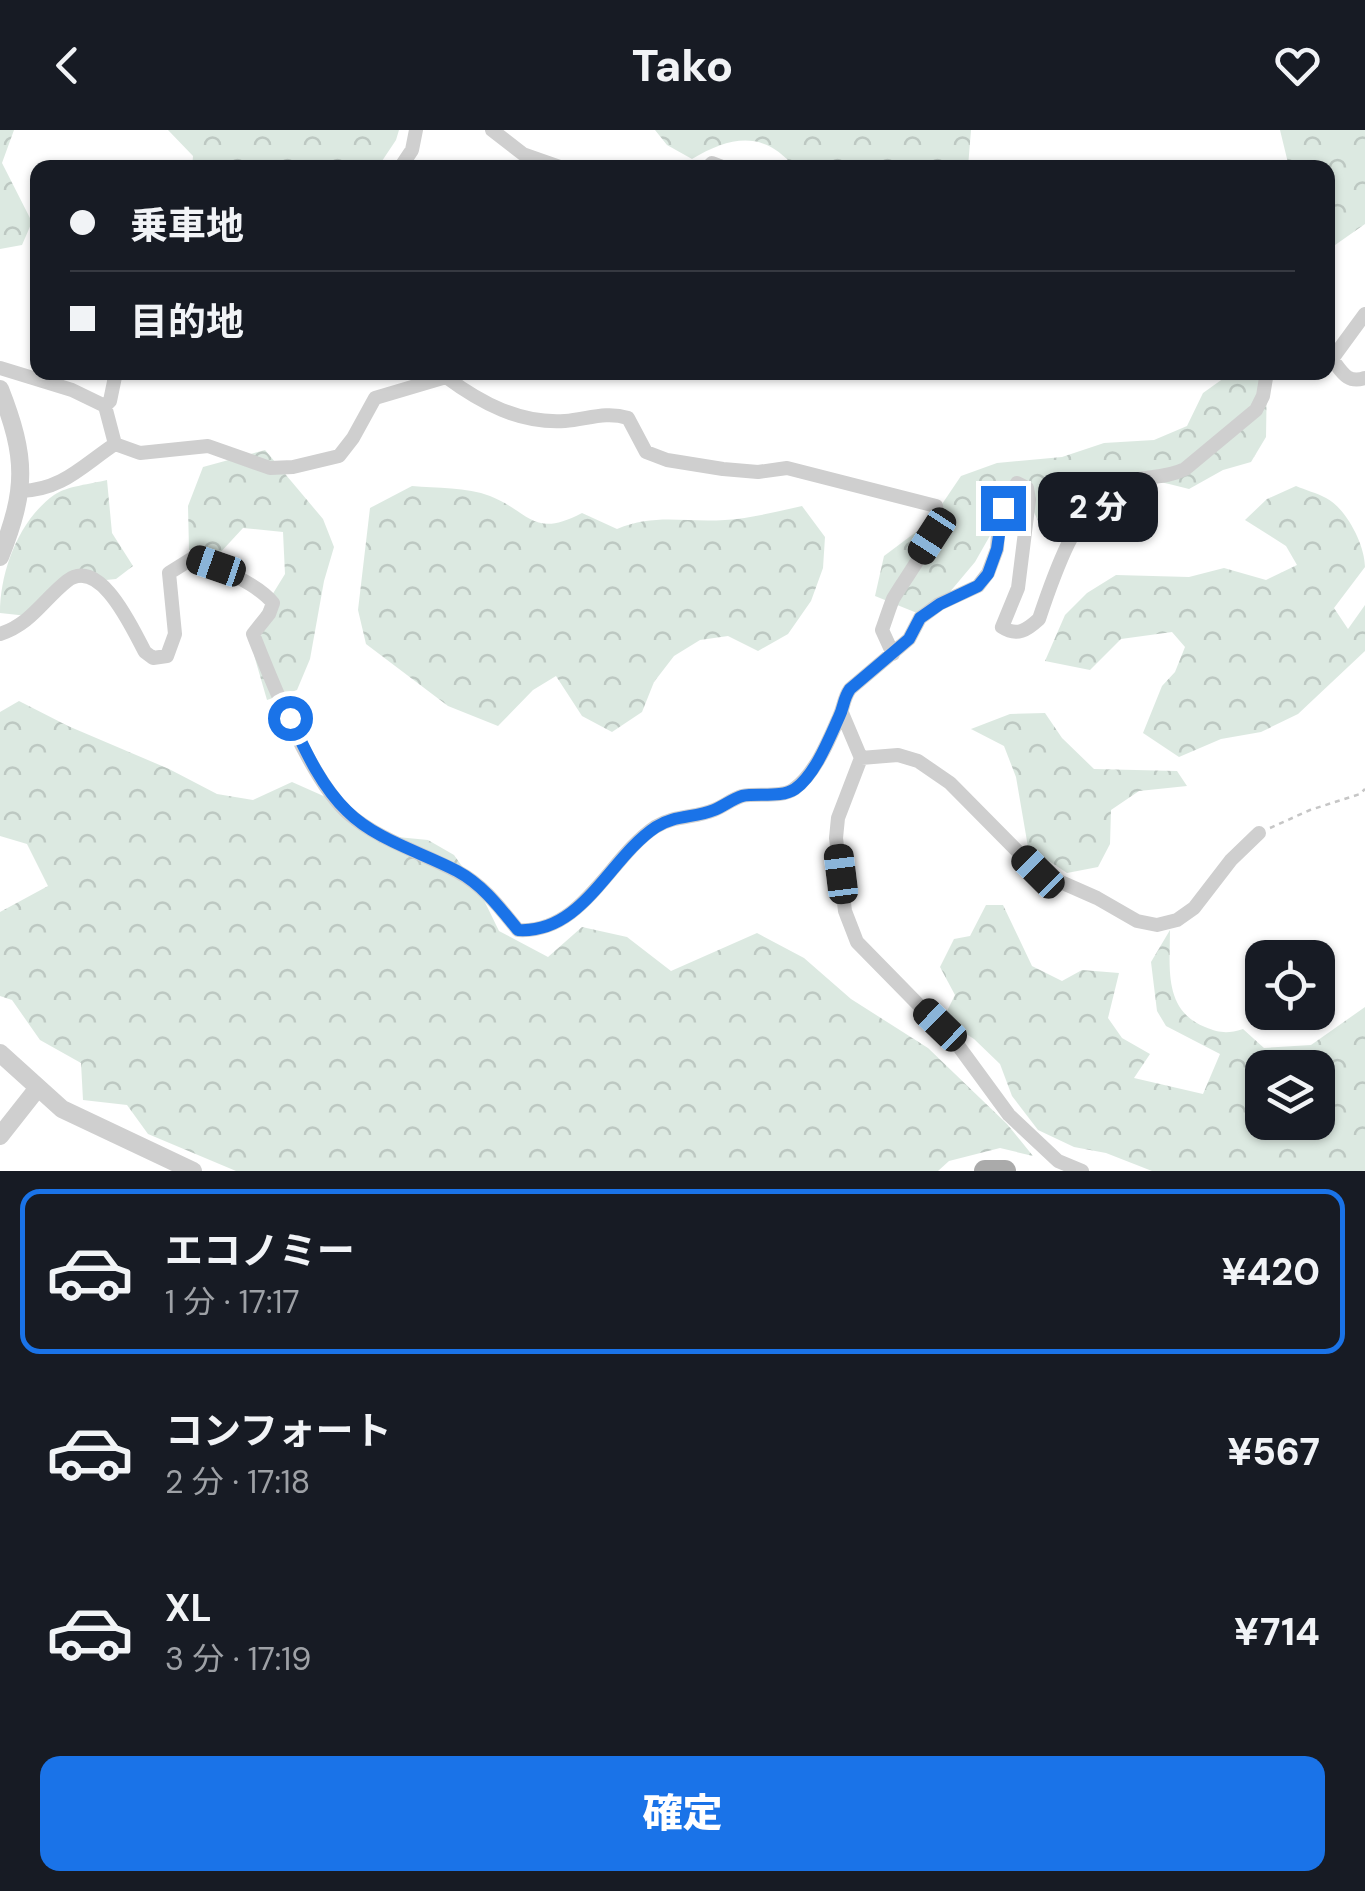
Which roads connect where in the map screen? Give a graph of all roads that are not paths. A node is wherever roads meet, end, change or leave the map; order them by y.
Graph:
1 (416, 130) edge
2 (492, 130) edge
3 (405, 160) edge
4 (540, 160) edge
5 (1365, 314) edge
6 (1335, 353) edge
7 (1335, 366) edge
8 (0, 368) edge
9 (30, 377) edge
10 (1365, 378) edge
11 (39, 380) edge
12 (114, 380) edge
13 (439, 380) edge
14 (449, 380) edge
15 (1266, 380) edge
16 (0, 390) edge
17 (104, 406) junction
18 (115, 444) junction
19 (21, 491) junction
20 (0, 557) edge
21 (0, 634) edge
22 (893, 654) junction
23 (842, 713) junction
24 (861, 758) junction
25 (1259, 833) road end
26 (0, 1053) edge
27 (37, 1089) junction
28 (0, 1136) edge
29 (192, 1171) edge
30 (984, 1171) edge
31 (1005, 1171) edge
32 (1082, 1171) edge

1 - 3 street
2 - 4 street
5 - 6 street
7 - 10 street
8 - 9 street
11 - 17 street
12 - 17 street
13 - 18 street
14 - 22 street
15 - 22 street
16 - 19 street
17 - 18 street
18 - 19 street
19 - 20 street
21 - 23 street
22 - 23 street
23 - 24 street
24 - 25 street
24 - 32 street
26 - 27 street
27 - 28 street
27 - 29 street
30 - 31 main road

